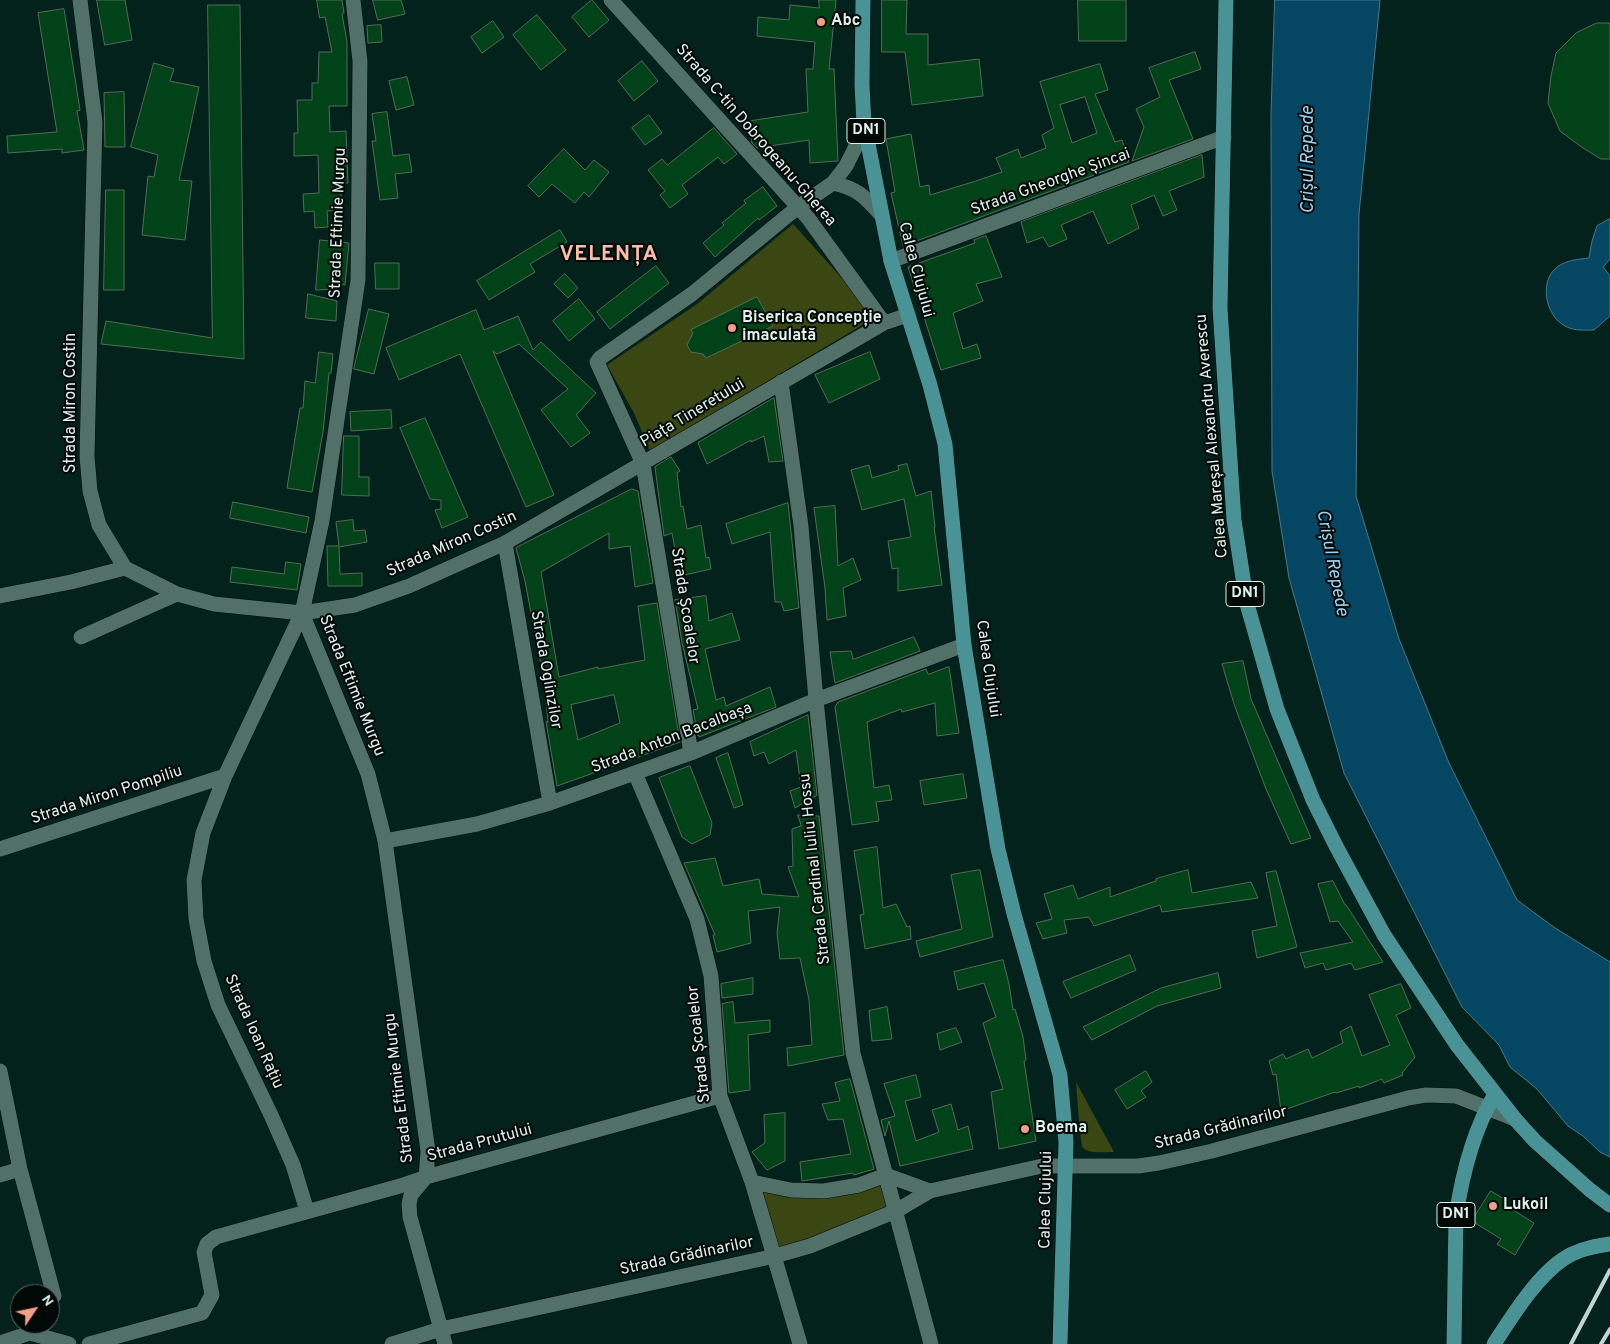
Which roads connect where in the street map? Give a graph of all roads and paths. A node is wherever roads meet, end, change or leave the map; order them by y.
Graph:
1 (80, 0) edge
2 (352, 0) edge
3 (612, 0) edge
4 (863, 0) edge
5 (1226, 0) edge
6 (864, 123) junction
7 (1224, 137) junction
8 (833, 183) junction
9 (798, 207) junction
10 (882, 216) junction
11 (891, 261) junction
12 (908, 315) junction
13 (884, 323) junction
14 (781, 382) junction
15 (643, 464) junction
16 (505, 544) junction
17 (125, 568) junction
18 (177, 594) junction
19 (0, 596) edge
20 (302, 613) junction
21 (81, 638) dead end
22 (964, 645) junction
23 (816, 700) junction
24 (691, 753) junction
25 (634, 773) junction
26 (225, 776) junction
27 (550, 803) junction
28 (386, 841) junction
29 (0, 850) edge
30 (0, 1071) edge
31 (1495, 1094) junction
32 (720, 1096) junction
33 (1487, 1108) junction
34 (1515, 1119) junction
35 (1065, 1166) junction
36 (20, 1169) junction
37 (0, 1175) edge
38 (886, 1175) junction
39 (426, 1177) junction
40 (752, 1182) junction
41 (930, 1191) junction
42 (1610, 1205) edge
43 (307, 1211) junction
44 (896, 1211) junction
45 (1610, 1244) edge
46 (775, 1256) junction
47 (51, 1284) edge
48 (441, 1329) junction
49 (0, 1343) edge
50 (69, 1344) edge
51 (89, 1344) edge
52 (392, 1344) edge
53 (445, 1344) edge
54 (800, 1344) edge
55 (931, 1344) edge
56 (1060, 1344) edge
57 (1454, 1344) edge
58 (1494, 1344) edge

1 - 17 street, Strada Miron Costin
2 - 20 street, Strada Eftimie Murgu
3 - 9 street, Strada C-tin Dobrogeanu-Gherea
4 - 6 main road, Calea Clujului / DN1
5 - 7 main road, Calea Mareșal Alexandru Averescu / DN1
6 - 8 street, Piața Tineretului
6 - 10 main road, Calea Clujului / DN1
7 - 11 street, Strada Gheorghe Șincai
7 - 31 main road, Calea Mareșal Alexandru Averescu / DN1
8 - 9 street, Piața Tineretului
8 - 10 street
9 - 13 street, Strada C-tin Dobrogeanu-Gherea
9 - 15 street, Piața Tineretului
10 - 11 main road, Calea Clujului / DN1
11 - 12 main road, Calea Clujului / DN1
12 - 13 street, Piața Tineretului
12 - 22 main road, Calea Clujului / DN1
13 - 14 street, Piața Tineretului
14 - 15 street, Piața Tineretului
14 - 23 street, Strada Cardinal Iuliu Hossu
15 - 16 street, Strada Miron Costin
15 - 24 street, Strada Școalelor
16 - 20 street, Strada Miron Costin
16 - 27 street, Strada Oglinzilor
17 - 18 street, Strada Miron Costin
17 - 19 street
18 - 20 street, Strada Miron Costin
18 - 21 street
20 - 26 street, Strada Ioan Rațiu
20 - 28 street, Strada Eftimie Murgu
22 - 23 street, Strada Anton Bacalbașa
22 - 35 main road, Calea Clujului / DN1
23 - 24 street, Strada Anton Bacalbașa
23 - 38 street, Strada Cardinal Iuliu Hossu
24 - 25 street, Strada Anton Bacalbașa
25 - 27 street, Strada Anton Bacalbașa
25 - 32 street, Strada Școalelor
26 - 29 street, Strada Miron Pompiliu
26 - 43 street, Strada Ioan Rațiu
27 - 28 street, Strada Anton Bacalbașa
28 - 39 street, Strada Eftimie Murgu
30 - 36 street
31 - 33 main road, DN1
31 - 34 main road, Calea Mareșal Alexandru Averescu / DN1
32 - 39 street, Strada Prutului
32 - 40 street, Strada Școalelor
33 - 34 street, Strada Grădinarilor
33 - 35 street, Strada Grădinarilor
33 - 57 main road, DN1
34 - 42 main road, Calea Mareșal Alexandru Averescu / DN1
35 - 41 street, Strada Grădinarilor
35 - 56 main road, Calea Clujului / DN1
36 - 37 street
36 - 47 street
38 - 40 street
38 - 41 street
38 - 44 street, Strada Cardinal Iuliu Hossu
39 - 43 street, Strada Prutului
39 - 48 street, Strada Eftimie Murgu
40 - 46 street, Strada Școalelor
41 - 44 street, Strada Grădinarilor
43 - 51 street, Strada Prutului
44 - 46 street, Strada Grădinarilor
44 - 55 street, Strada Cardinal Iuliu Hossu
45 - 58 main road
46 - 48 street, Strada Grădinarilor
46 - 54 street, Strada Școalelor
48 - 52 street, Strada Grădinarilor
48 - 53 street, Strada Eftimie Murgu
49 - 50 street

